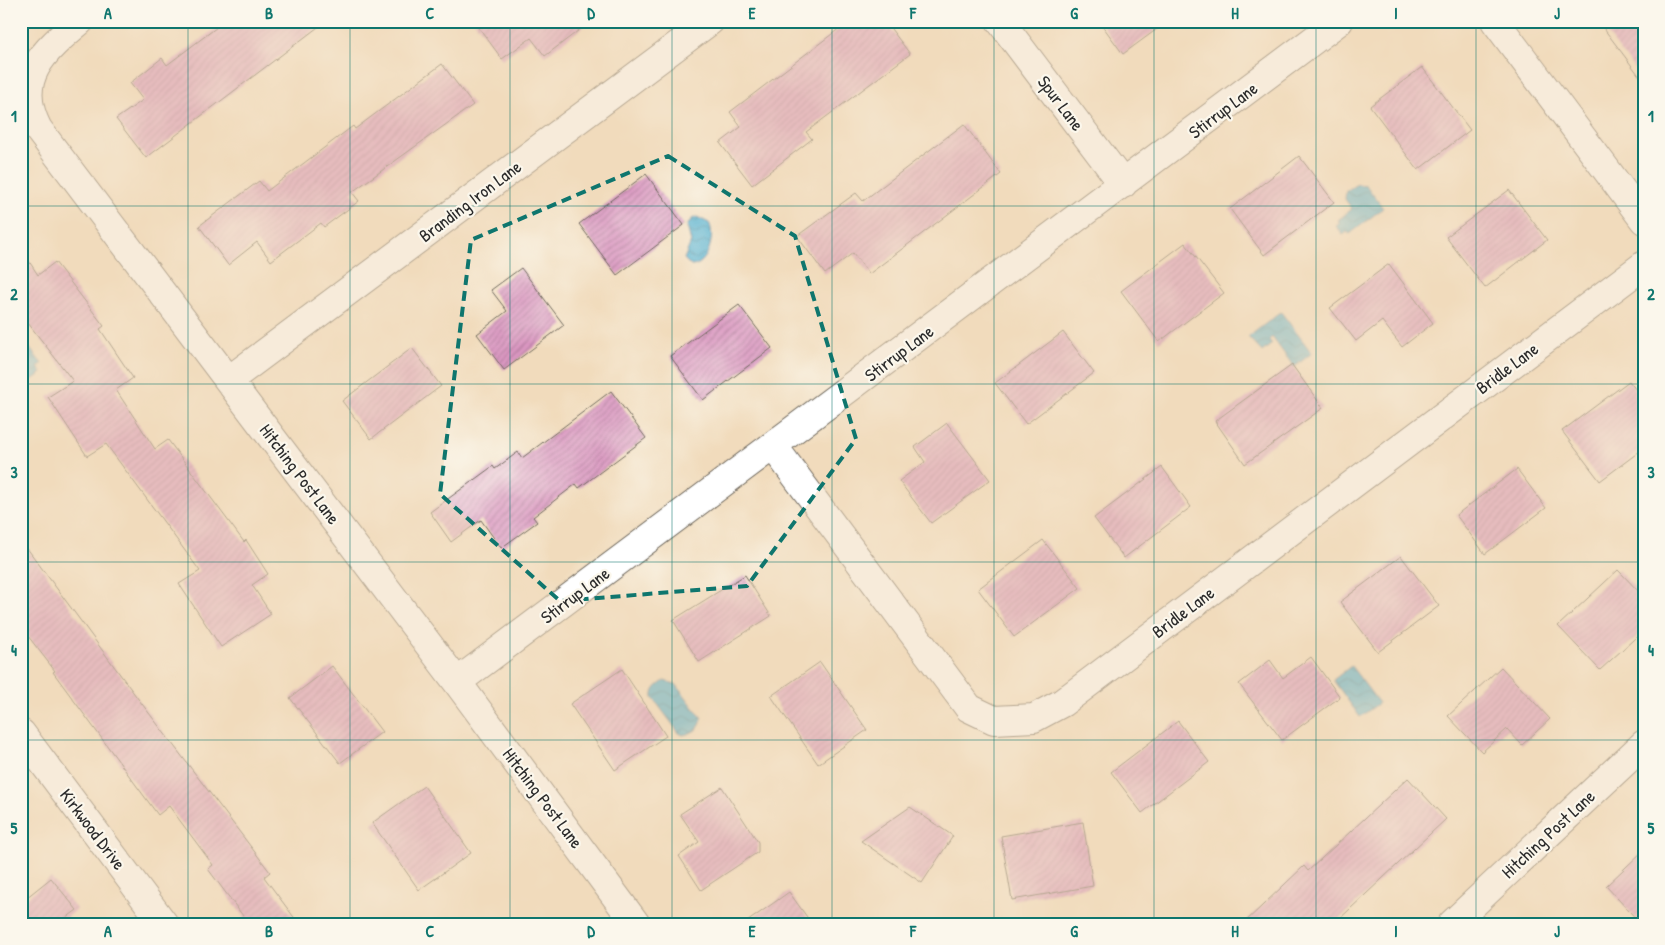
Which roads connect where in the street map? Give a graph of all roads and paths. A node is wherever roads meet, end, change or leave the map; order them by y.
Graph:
1 (80, 21) edge
2 (710, 21) edge
3 (1000, 21) edge
4 (1339, 21) edge
5 (1496, 21) edge
6 (1122, 184) junction
7 (1644, 220) edge
8 (1644, 265) edge
9 (229, 380) junction
10 (774, 447) junction
11 (458, 682) junction
12 (21, 733) edge
13 (1644, 744) edge
14 (164, 924) edge
15 (636, 924) edge
16 (1452, 924) edge

1 - 9 street, Hitching Post Lane
2 - 9 street, Branding Iron Lane
3 - 6 street, Spur Lane
4 - 6 street, Stirrup Lane
5 - 7 street
6 - 10 street, Stirrup Lane
8 - 10 street, Bridle Lane
9 - 11 street, Hitching Post Lane
10 - 11 street, Stirrup Lane
11 - 15 street, Hitching Post Lane
12 - 14 street, Kirkwood Drive
13 - 16 street, Hitching Post Lane

